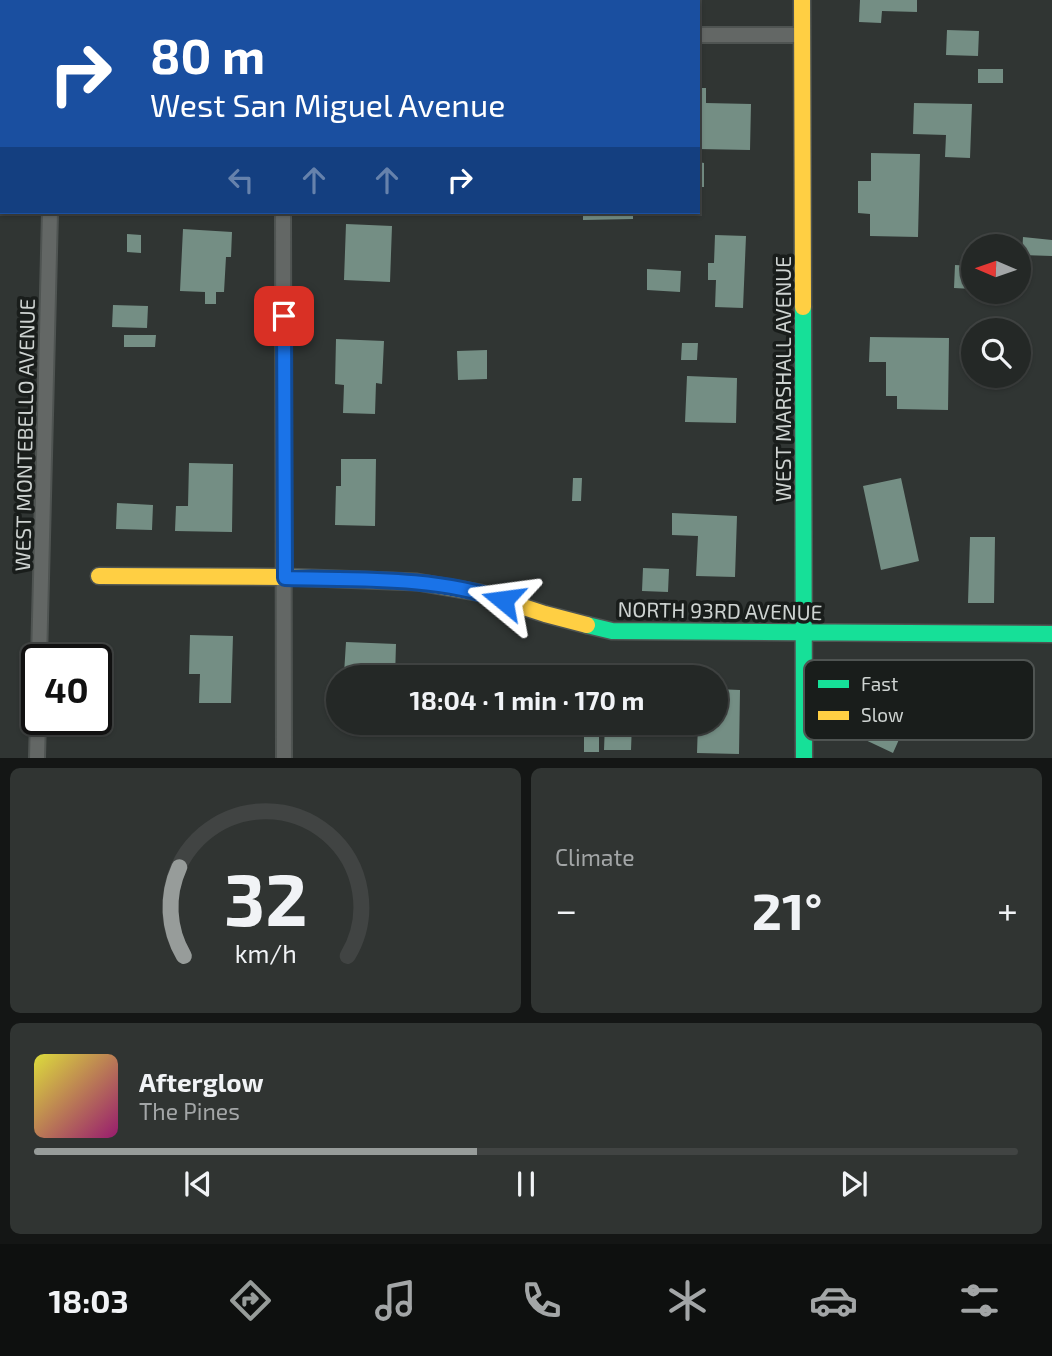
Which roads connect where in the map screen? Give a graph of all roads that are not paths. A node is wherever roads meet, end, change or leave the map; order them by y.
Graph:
1 (802, 0) edge
2 (700, 35) edge
3 (802, 35) junction
4 (51, 214) edge
5 (283, 214) edge
6 (99, 576) dead end
7 (285, 578) junction
8 (804, 632) junction
9 (1052, 634) edge
10 (39, 644) edge
11 (38, 735) edge
12 (37, 758) edge
13 (284, 758) edge
14 (804, 758) edge

1 - 3 street, WEST MARSHALL AVENUE
2 - 3 street
3 - 8 street, WEST MARSHALL AVENUE
4 - 10 street, WEST MONTEBELLO AVENUE
5 - 7 street
6 - 7 street, NORTH 93RD AVENUE
7 - 8 street, NORTH 93RD AVENUE
7 - 13 street
8 - 9 street, NORTH 93RD AVENUE
8 - 14 street, WEST MARSHALL AVENUE
11 - 12 street

